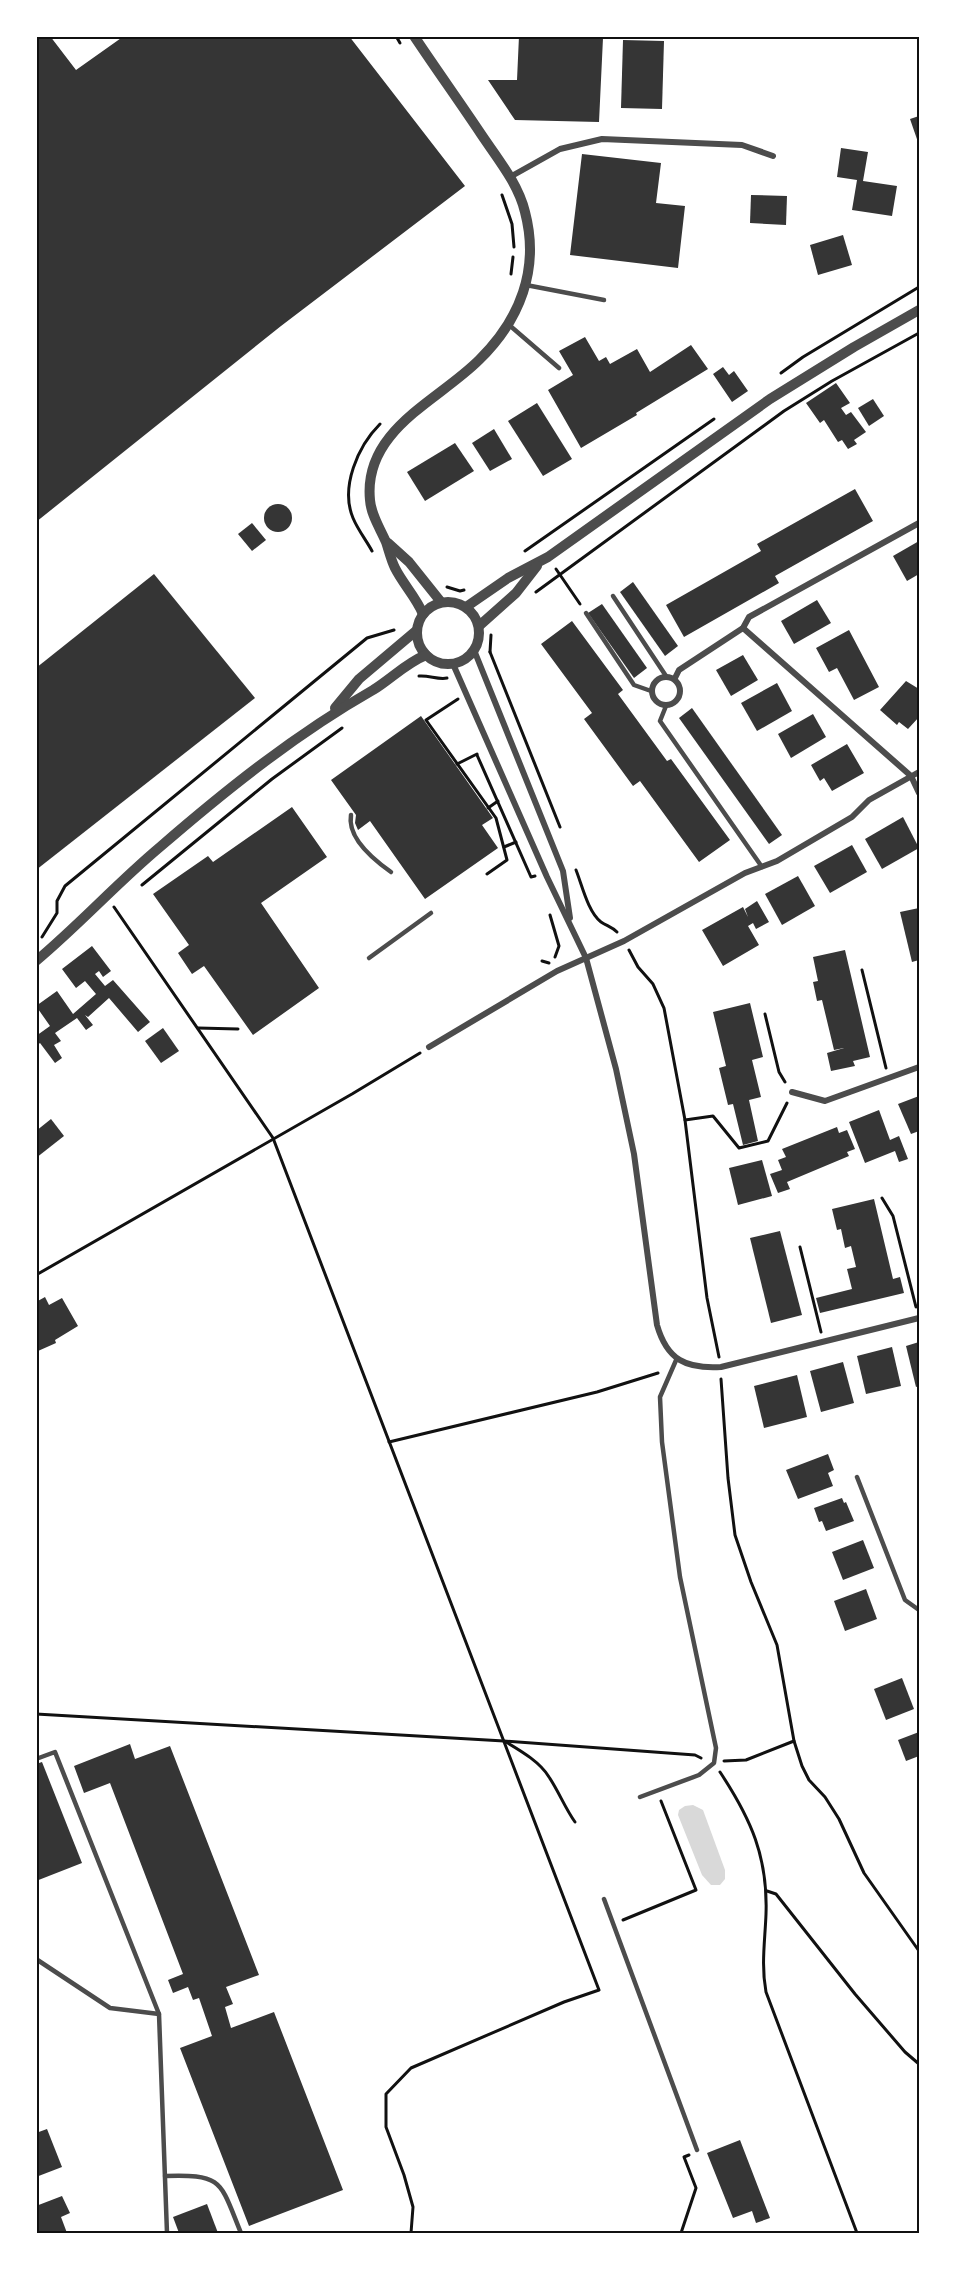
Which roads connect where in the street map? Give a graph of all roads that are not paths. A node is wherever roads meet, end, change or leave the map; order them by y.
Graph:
1 (414, 36) edge
2 (773, 156) dead end
3 (510, 177) junction
4 (526, 285) junction
5 (604, 300) dead end
6 (919, 310) edge
7 (507, 324) junction
8 (559, 368) dead end
9 (919, 523) edge
10 (385, 540) junction
11 (538, 564) junction
12 (613, 596) dead end
13 (441, 602) junction
14 (466, 607) junction
15 (586, 613) road end
16 (423, 614) junction
17 (478, 626) junction
18 (743, 628) junction
19 (417, 630) junction
20 (474, 650) junction
21 (426, 655) junction
22 (453, 664) junction
23 (666, 676) junction
24 (675, 678) junction
25 (651, 691) junction
26 (666, 706) junction
27 (329, 715) junction
28 (919, 772) edge
29 (911, 776) junction
30 (919, 793) edge
31 (351, 815) dead end
32 (762, 867) junction
33 (391, 872) dead end
34 (431, 914) dead end
35 (571, 925) junction
36 (369, 958) dead end
37 (586, 958) junction
38 (36, 961) edge
39 (429, 1047) road end
40 (919, 1067) edge
41 (792, 1092) road end
42 (919, 1318) edge
43 (677, 1358) junction
44 (857, 1477) dead end
45 (919, 1610) edge
46 (36, 1759) edge
47 (640, 1797) dead end
48 (604, 1899) dead end
49 (36, 1959) edge
50 (159, 2014) junction
51 (697, 2150) road end
52 (165, 2176) junction
53 (167, 2233) edge
54 (241, 2233) edge

1 - 3 street
2 - 3 street
3 - 4 street
4 - 5 lane
4 - 7 street
6 - 11 street
7 - 8 lane
7 - 10 street
9 - 18 street
10 - 13 street
10 - 16 street
11 - 14 street
11 - 17 street
12 - 23 lane
13 - 14 street
13 - 16 street
14 - 17 street
15 - 25 lane
16 - 19 street
17 - 20 street
18 - 24 street
18 - 29 street
19 - 21 street
19 - 27 street
20 - 22 street
20 - 35 street
21 - 22 street
21 - 27 street
22 - 35 street
23 - 24 street
23 - 25 street
24 - 26 street
25 - 26 street
26 - 32 lane
27 - 38 street
28 - 29 street
29 - 30 street
29 - 32 street
31 - 33 lane
32 - 37 street
34 - 36 lane
35 - 37 street
37 - 39 street
37 - 43 street
40 - 41 street
42 - 43 street
43 - 47 lane
44 - 45 lane
46 - 50 lane
48 - 51 lane
49 - 50 lane
50 - 52 lane
52 - 53 lane
52 - 54 lane

